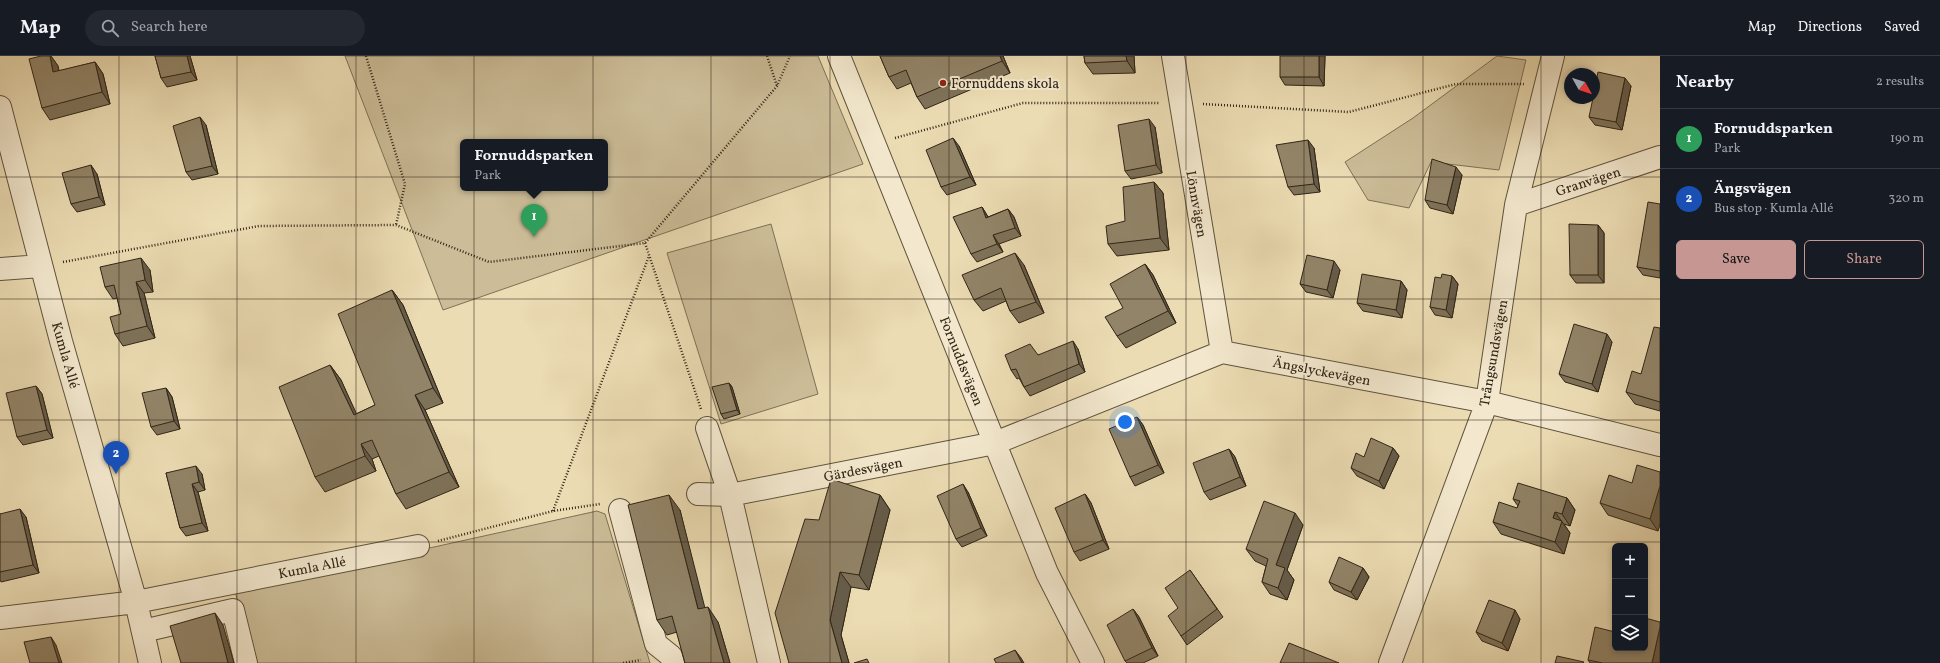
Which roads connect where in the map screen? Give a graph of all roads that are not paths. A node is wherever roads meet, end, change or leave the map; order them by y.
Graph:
1 (839, 56) edge
2 (1173, 56) edge
3 (1553, 56) edge
4 (0, 107) edge
5 (1660, 157) edge
6 (1516, 205) junction
7 (41, 266) junction
8 (0, 269) edge
9 (1222, 352) junction
10 (1487, 402) junction
11 (708, 428) road end
12 (995, 443) junction
13 (1660, 445) edge
14 (698, 494) dead end
15 (730, 495) junction
16 (620, 510) road end
17 (418, 546) road end
18 (136, 602) junction
19 (0, 618) edge
20 (143, 631) junction
21 (150, 663) edge
22 (246, 663) edge
23 (673, 663) edge
24 (769, 663) edge
25 (1093, 663) edge
26 (1390, 663) edge

1 - 12 street, Fornuddsvägen
2 - 9 street, Lönnvägen
3 - 6 street, Trångsundsvägen
4 - 7 street, Kumla Allé
5 - 6 street, Granvägen
6 - 10 street, Trångsundsvägen
7 - 8 street
7 - 18 street, Kumla Allé
9 - 10 street, Ängslyckevägen
9 - 12 street
10 - 13 street, Ängslyckevägen
10 - 26 street, Trångsundsvägen
11 - 15 street
12 - 15 street, Gärdesvägen
12 - 25 street, Fornuddsvägen
14 - 15 street, Gärdesvägen
15 - 24 street
16 - 23 street
17 - 18 street, Kumla Allé
18 - 19 street
18 - 20 street, Kumla Allé
20 - 21 street, Kumla Allé
20 - 22 street

